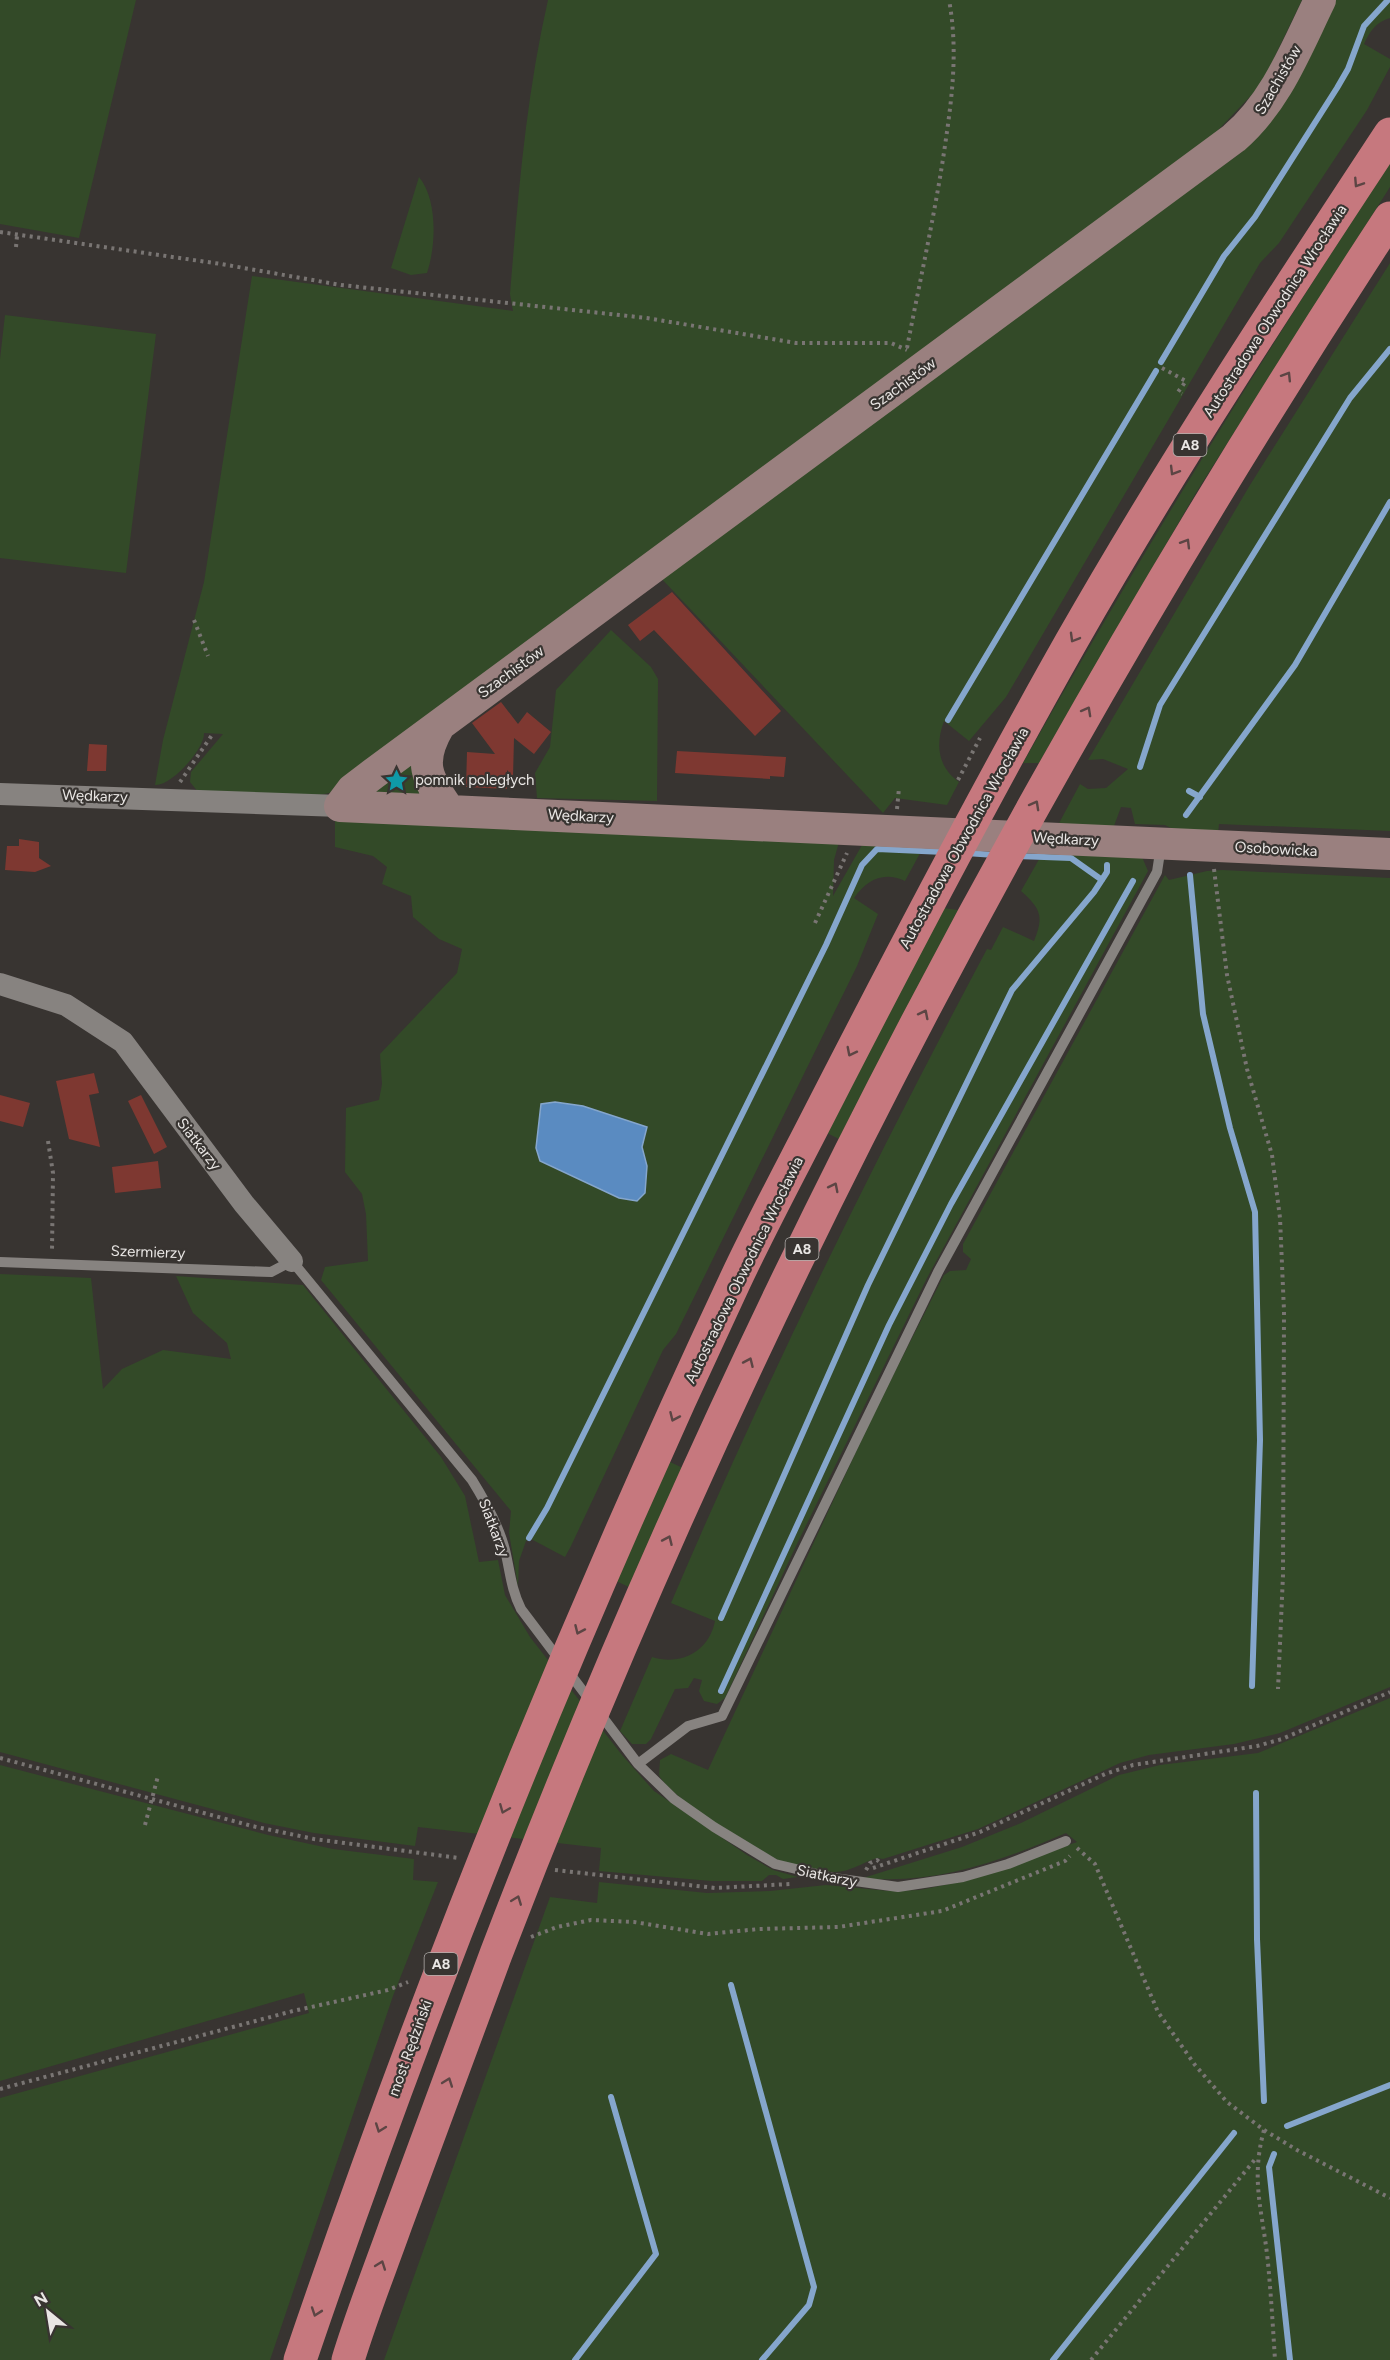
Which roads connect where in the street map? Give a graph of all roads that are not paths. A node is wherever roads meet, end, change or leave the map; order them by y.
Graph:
1 (1320, 0) edge
2 (1390, 134) edge
3 (1390, 218) edge
4 (439, 726) junction
5 (0, 794) edge
6 (340, 806) junction
7 (449, 810) junction
8 (1161, 843) junction
9 (1390, 854) edge
10 (0, 984) edge
11 (292, 1261) junction
12 (0, 1262) edge
13 (603, 1576) joint
14 (638, 1764) junction
15 (1066, 1841) road end
16 (300, 2360) edge
17 (348, 2360) edge

1 - 4 street, Szachistów
2 -> 13 highway, Autostradowa Obwodnica Wrocławia / A8
17 -> 3 highway, A8
4 - 6 street, Szachistów
4 - 7 street, Szachistów
5 - 6 street, Wędkarzy
6 - 7 street, Wędkarzy
7 - 8 street, Wędkarzy
8 - 9 street, Osobowicka
8 - 14 lane
10 - 11 street, Siatkarzy
11 - 12 lane, Szermierzy
11 - 14 lane, Siatkarzy
13 -> 16 highway, most Rędziński / A8
14 - 15 lane, Siatkarzy

